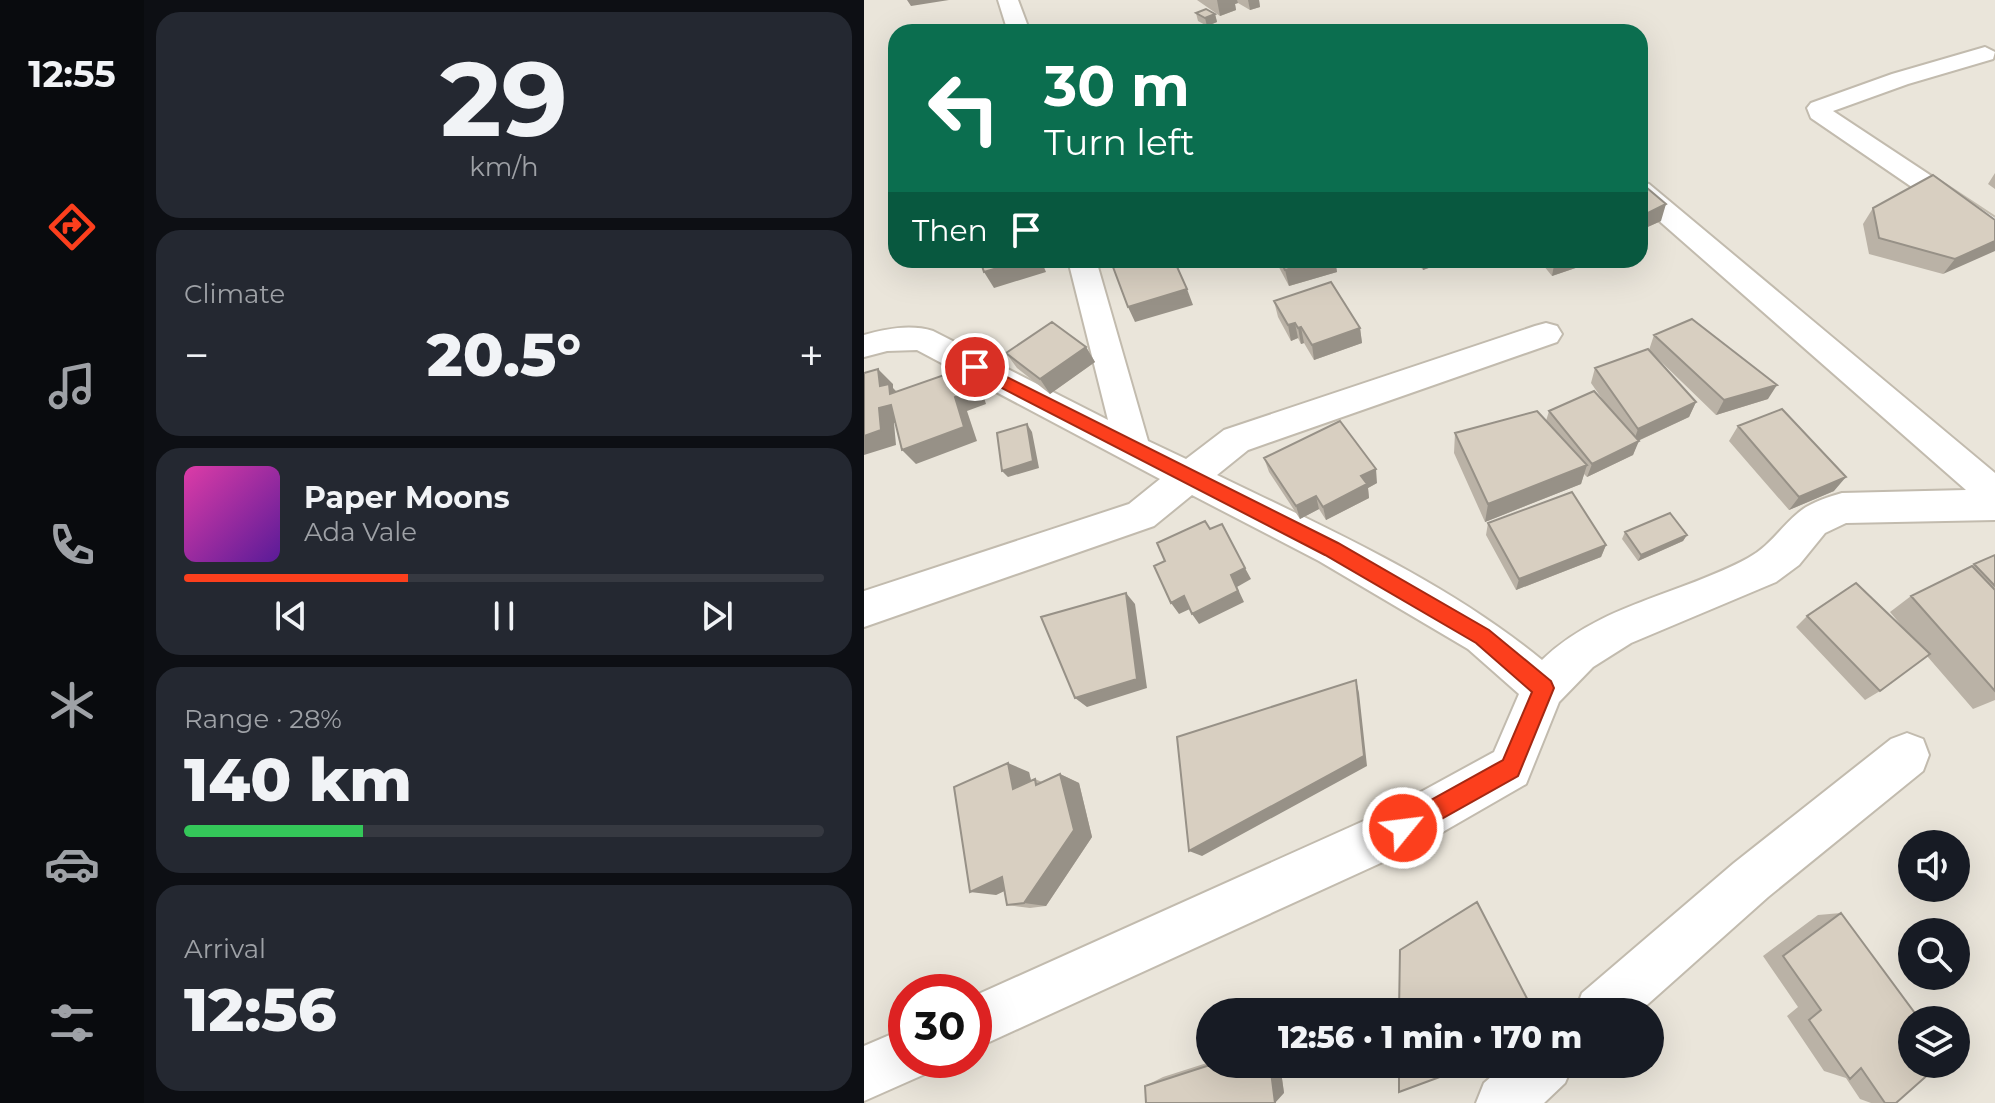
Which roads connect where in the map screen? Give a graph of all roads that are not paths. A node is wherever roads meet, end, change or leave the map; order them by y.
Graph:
1 (1008, 0) edge
2 (1016, 24) edge
3 (1985, 54) dead end
4 (1648, 197) edge
5 (1995, 231) edge
6 (1084, 268) edge
7 (1546, 334) dead end
8 (864, 346) edge
9 (1133, 449) junction
10 (1190, 476) junction
11 (1995, 494) edge
12 (1995, 505) edge
13 (864, 609) edge
14 (1543, 688) junction
15 (1907, 755) dead end
16 (1616, 998) edge
17 (992, 1015) edge
18 (888, 1063) edge
19 (864, 1074) edge
20 (1531, 1078) edge
21 (1504, 1103) edge

1 - 2 street
3 - 5 street
4 - 11 street
6 - 9 street
7 - 10 street
8 - 9 street
9 - 10 street
10 - 13 street
10 - 14 street
12 - 14 street
14 - 17 street
15 - 16 street
18 - 19 street
20 - 21 street

